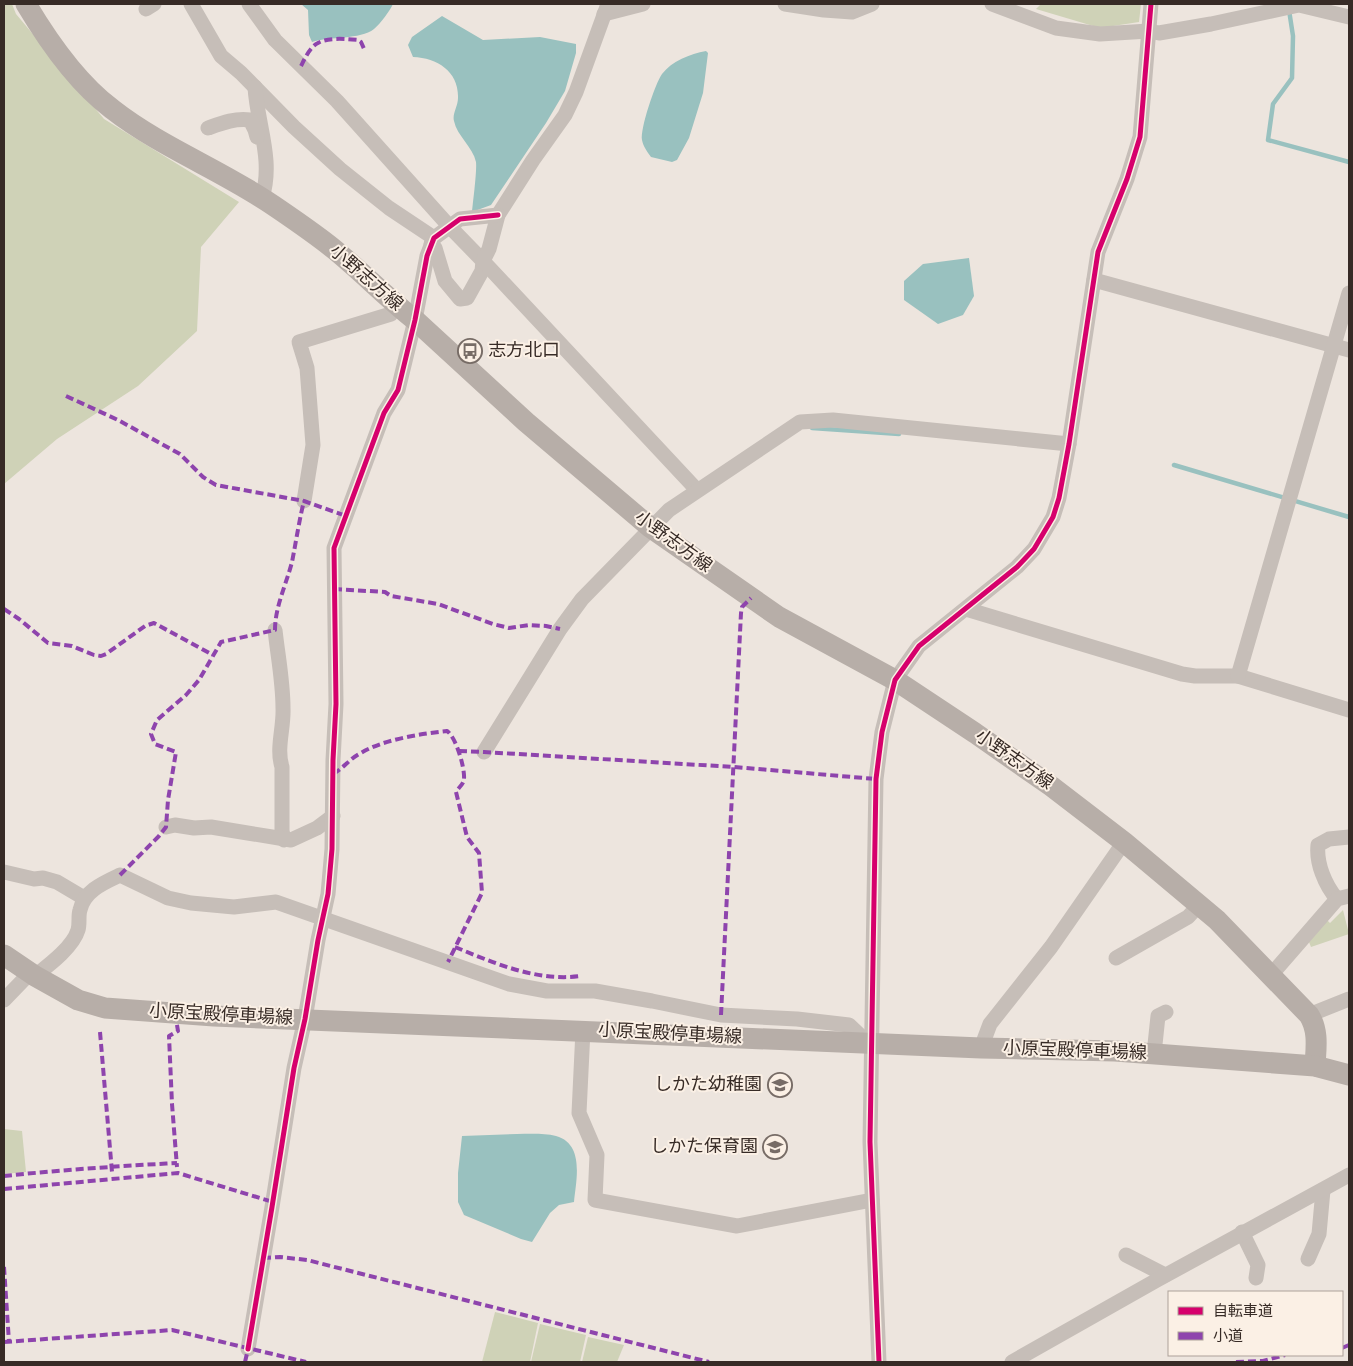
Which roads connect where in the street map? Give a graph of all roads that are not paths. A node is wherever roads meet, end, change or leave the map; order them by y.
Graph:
1 (26, 4) edge
2 (191, 4) edge
3 (249, 4) edge
4 (643, 4) edge
5 (784, 4) edge
6 (872, 4) edge
7 (992, 4) edge
8 (1151, 4) edge
9 (606, 9) edge
10 (1349, 17) edge
11 (1149, 31) junction
12 (255, 87) junction
13 (208, 128) dead end
14 (266, 170) junction
15 (262, 198) junction
16 (498, 215) junction
17 (449, 226) junction
18 (433, 241) junction
19 (483, 261) junction
20 (1094, 280) junction
21 (1349, 293) edge
22 (395, 305) junction
23 (415, 320) junction
24 (1334, 346) junction
25 (1349, 350) edge
26 (1068, 444) junction
27 (697, 490) junction
28 (304, 501) dead end
29 (651, 528) junction
30 (966, 609) junction
31 (275, 630) dead end
32 (1238, 676) junction
33 (895, 680) junction
34 (1349, 710) edge
35 (484, 752) dead end
36 (332, 816) junction
37 (166, 827) dead end
38 (1349, 837) edge
39 (284, 840) junction
40 (1124, 842) junction
41 (4, 872) edge
42 (1343, 897) edge
43 (84, 898) junction
44 (1199, 905) junction
45 (322, 919) junction
46 (4, 955) edge
47 (1116, 958) dead end
48 (33, 974) junction
49 (1271, 975) junction
50 (1349, 999) edge
51 (4, 1000) edge
52 (1166, 1012) dead end
53 (1310, 1016) junction
54 (305, 1019) junction
55 (583, 1030) junction
56 (870, 1044) junction
57 (981, 1048) junction
58 (1154, 1054) junction
59 (1315, 1066) junction
60 (1349, 1075) edge
61 (1349, 1174) edge
62 (1323, 1190) junction
63 (872, 1200) junction
64 (1242, 1232) junction
65 (1126, 1255) dead end
66 (1308, 1259) dead end
67 (1165, 1275) junction
68 (1256, 1278) dead end
69 (248, 1348) dead end
70 (878, 1362) edge
71 (1012, 1362) edge

1 - 15 main road, 小野志方線
2 - 12 street
3 - 17 street
4 - 9 street
5 - 6 street
7 - 11 street
8 - 11 street
9 - 16 street
10 - 11 street
11 - 20 street
12 - 14 street
12 - 18 street
13 - 14 street
14 - 15 street
15 - 22 main road, 小野志方線
16 - 17 street
16 - 19 street
17 - 18 street
17 - 19 street
18 - 19 street
18 - 23 street
19 - 27 street
20 - 24 street
20 - 26 street
21 - 24 street
22 - 23 main road, 小野志方線
22 - 28 street
23 - 29 main road, 小野志方線
23 - 36 street
24 - 25 street
24 - 32 street
26 - 27 street
26 - 30 street
27 - 29 street
29 - 33 main road, 小野志方線
29 - 35 street
30 - 32 street
30 - 33 street
31 - 39 street
32 - 34 street
33 - 40 main road, 小野志方線
33 - 56 street
36 - 39 street
36 - 45 street
37 - 39 street
38 - 42 street
40 - 44 main road, 小野志方線
40 - 57 street
41 - 43 street
42 - 49 street
43 - 45 street
43 - 48 street
44 - 47 street
44 - 49 main road, 小野志方線
45 - 54 street
45 - 56 street
46 - 48 main road, 小原宝殿停車場線
48 - 51 street
48 - 54 main road, 小原宝殿停車場線
49 - 53 main road, 小野志方線
50 - 53 street
52 - 58 street
53 - 59 main road, 小野志方線
54 - 55 main road, 小原宝殿停車場線
54 - 69 street
55 - 56 main road, 小原宝殿停車場線
55 - 63 street
56 - 57 main road, 小原宝殿停車場線
56 - 63 street
57 - 58 main road, 小原宝殿停車場線
58 - 59 main road, 小原宝殿停車場線
59 - 60 main road, 小原宝殿停車場線
61 - 62 street
62 - 64 street
62 - 66 street
63 - 70 street
64 - 67 street
64 - 68 street
65 - 67 street
67 - 71 street

